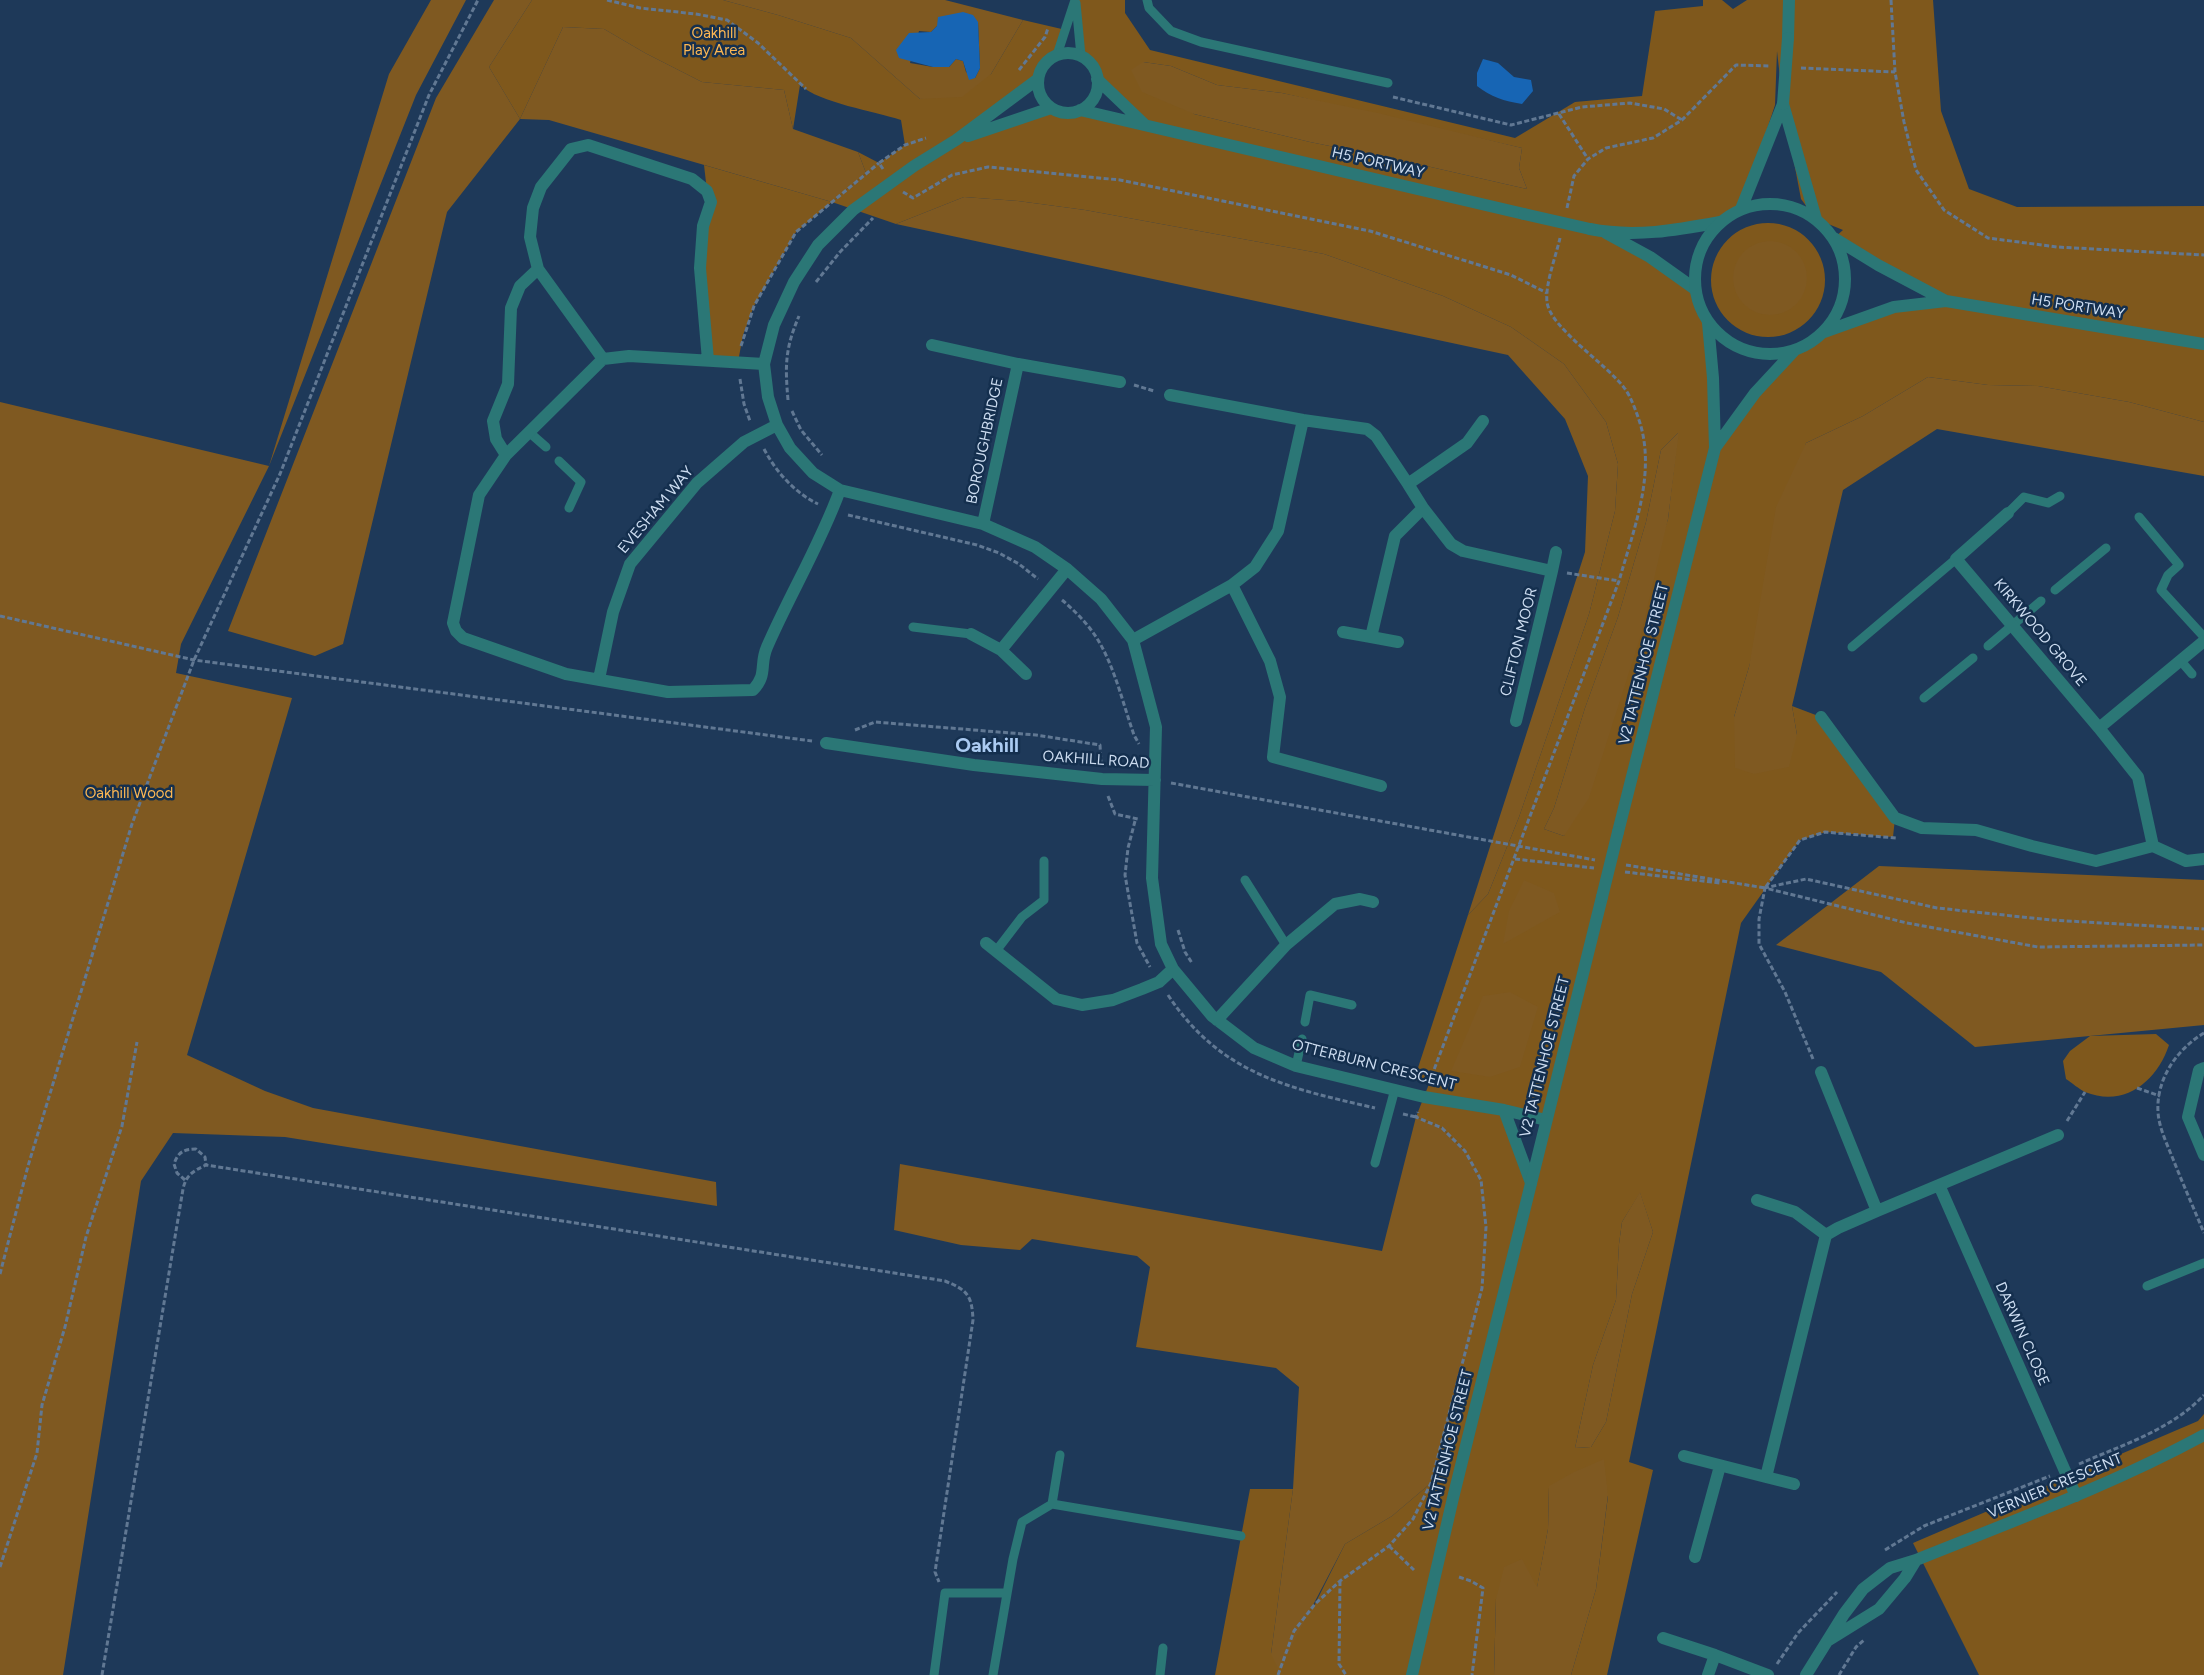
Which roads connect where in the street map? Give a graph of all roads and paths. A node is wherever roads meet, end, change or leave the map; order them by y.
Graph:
1 (478, 0) edge
2 (607, 0) edge
3 (1076, 0) edge
4 (1147, 0) edge
5 (1789, 0) edge
6 (1891, 0) edge
7 (1051, 21) dead end
8 (1057, 55) junction
9 (1081, 56) junction
10 (1776, 66) dead end
11 (1796, 68) dead end
12 (1895, 72) junction
13 (1013, 76) dead end
14 (1038, 79) junction
15 (1097, 79) junction
16 (1388, 83) dead end
17 (806, 90) dead end
18 (1386, 96) dead end
19 (1783, 104) junction
20 (1051, 108) junction
21 (1080, 110) junction
22 (1559, 114) junction
23 (1682, 120) junction
24 (1144, 124) junction
25 (934, 134) dead end
26 (956, 140) junction
27 (1588, 159) junction
28 (879, 163) junction
29 (892, 181) junction
30 (906, 194) junction
31 (899, 199) dead end
32 (1741, 209) junction
33 (878, 214) dead end
34 (1565, 215) dead end
35 (1816, 219) junction
36 (1720, 222) junction
37 (1604, 232) junction
38 (1561, 234) dead end
39 (1834, 238) junction
40 (2204, 255) edge
41 (538, 269) junction
42 (816, 283) dead end
43 (1695, 289) junction
44 (1547, 293) junction
45 (1946, 301) junction
46 (800, 314) dead end
47 (1708, 323) junction
48 (1824, 332) junction
49 (2204, 344) edge
50 (932, 345) dead end
51 (1794, 351) junction
52 (603, 358) junction
53 (708, 360) junction
54 (738, 362) junction
55 (764, 364) junction
56 (1018, 364) junction
57 (1120, 382) joint
58 (1170, 395) joint
59 (1303, 420) junction
60 (1483, 421) dead end
61 (776, 425) junction
62 (530, 433) junction
63 (756, 436) junction
64 (546, 447) dead end
65 (1715, 448) junction
66 (506, 455) junction
67 (559, 460) dead end
68 (828, 462) dead end
69 (1408, 484) junction
70 (840, 490) junction
71 (2060, 496) dead end
72 (569, 508) dead end
73 (1422, 508) junction
74 (832, 511) junction
75 (2008, 513) joint
76 (2139, 517) dead end
77 (983, 524) junction
78 (2106, 548) dead end
79 (1556, 552) dead end
80 (1956, 560) junction
81 (1067, 569) junction
82 (1552, 571) junction
83 (1618, 581) junction
84 (1232, 585) junction
85 (1050, 589) junction
86 (2055, 590) dead end
87 (2041, 601) dead end
88 (0, 616) edge
89 (2011, 626) junction
90 (913, 627) dead end
91 (1343, 632) dead end
92 (971, 634) joint
93 (1371, 637) junction
94 (2204, 637) edge
95 (1133, 640) junction
96 (2204, 641) edge
97 (1398, 642) dead end
98 (1988, 646) dead end
99 (1852, 647) dead end
100 (1001, 650) junction
101 (1973, 658) dead end
102 (194, 660) junction
103 (2180, 660) junction
104 (1026, 674) dead end
105 (2192, 674) dead end
106 (600, 679) junction
107 (1924, 698) dead end
108 (1821, 717) dead end
109 (1516, 720) dead end
110 (2099, 728) junction
111 (826, 743) junction
112 (1143, 751) dead end
113 (1171, 775) dead end
114 (1102, 779) junction
115 (1155, 780) junction
116 (1170, 783) junction
117 (1381, 786) dead end
118 (1170, 792) dead end
119 (1136, 818) dead end
120 (1902, 838) dead end
121 (2153, 846) junction
122 (1519, 848) junction
123 (1515, 859) junction
124 (2204, 859) edge
125 (1044, 861) dead end
126 (1598, 861) dead end
127 (1617, 864) dead end
128 (1601, 869) dead end
129 (1621, 871) dead end
130 (1245, 880) dead end
131 (1765, 888) junction
132 (1373, 902) dead end
133 (1174, 922) dead end
134 (2204, 929) edge
135 (1286, 945) junction
136 (2204, 945) edge
137 (991, 947) joint
138 (1193, 965) dead end
139 (1173, 969) junction
140 (1352, 1005) dead end
141 (1218, 1020) junction
142 (1305, 1022) dead end
143 (1302, 1040) dead end
144 (137, 1042) dead end
145 (1296, 1066) junction
146 (2204, 1068) edge
147 (1821, 1072) joint
148 (1421, 1082) dead end
149 (1429, 1084) junction
150 (2137, 1088) dead end
151 (1394, 1089) junction
152 (2085, 1092) dead end
153 (2160, 1096) dead end
154 (1424, 1097) junction
155 (1504, 1110) junction
156 (1546, 1120) junction
157 (2058, 1135) joint
158 (2204, 1155) edge
159 (1375, 1163) dead end
160 (206, 1165) junction
161 (185, 1180) junction
162 (1531, 1183) junction
163 (1939, 1186) junction
164 (1756, 1200) dead end
165 (1877, 1211) junction
166 (1826, 1235) junction
167 (2204, 1262) edge
168 (0, 1274) edge
169 (2147, 1286) dead end
170 (2204, 1435) edge
171 (1060, 1455) dead end
172 (1684, 1456) dead end
173 (1720, 1466) junction
174 (1766, 1477) junction
175 (1794, 1484) dead end
176 (2076, 1496) junction
177 (1052, 1504) junction
178 (1241, 1536) dead end
179 (1389, 1546) junction
180 (1695, 1557) dead end
181 (1916, 1560) junction
182 (0, 1567) edge
183 (1414, 1570) dead end
184 (1459, 1577) dead end
185 (1340, 1581) junction
186 (945, 1593) junction
187 (1007, 1593) junction
188 (1869, 1635) dead end
189 (1663, 1638) dead end
190 (1829, 1640) junction
191 (1163, 1648) dead end
192 (1715, 1655) junction
193 (1413, 1671) edge
194 (102, 1675) edge
195 (934, 1675) edge
196 (993, 1675) edge
197 (1160, 1675) edge
198 (1278, 1675) edge
199 (1346, 1675) edge
200 (1472, 1675) edge
201 (1708, 1675) edge
202 (1768, 1675) edge
203 (1807, 1675) edge
204 (1839, 1675) edge

1 - 102 path
2 - 17 path
3 - 8 lane
3 - 9 lane
4 - 16 lane
5 - 19 street, bridge
6 - 12 path
7 - 13 path
8 - 9 street
8 - 14 street
9 - 15 street
10 - 23 path
11 - 12 path
12 - 40 path
14 - 20 street
14 - 26 street, OTTERBURN CRESCENT
15 - 21 street
15 - 24 street
18 - 22 path
19 - 32 street
19 - 35 street
20 - 21 street
20 - 26 street, OTTERBURN CRESCENT
21 - 24 street, H5 PORTWAY
22 - 23 path
22 - 27 path
23 - 27 path
24 - 37 street, H5 PORTWAY, bridge
25 - 28 path
26 - 29 street, OTTERBURN CRESCENT
27 - 34 path
28 - 29 path
28 - 54 path
29 - 30 path
29 - 55 street, OTTERBURN CRESCENT
30 - 31 path
30 - 44 path
32 - 35 street
32 - 36 street
33 - 42 path
35 - 39 street
36 - 37 street, H5 PORTWAY
36 - 43 street
37 - 43 street, H5 PORTWAY
38 - 44 path
39 - 45 street, H5 PORTWAY
39 - 48 street
41 - 52 street
41 - 53 street
41 - 66 street
43 - 47 street
44 - 83 path
45 - 48 street, H5 PORTWAY
45 - 49 street, H5 PORTWAY
46 - 68 path
47 - 51 street
47 - 65 street, V2 TATTENHOE STREET
48 - 51 street
50 - 56 street, BOROUGHBRIDGE
51 - 65 street, V2 TATTENHOE STREET
52 - 53 street
52 - 62 street
53 - 54 street
54 - 55 street
54 - 63 path
55 - 61 street, OTTERBURN CRESCENT
56 - 57 street, BOROUGHBRIDGE
56 - 77 street, BOROUGHBRIDGE
57 - 58 path
58 - 59 street, CLIFTON MOOR
59 - 69 street, CLIFTON MOOR
59 - 84 street
60 - 69 street
61 - 63 street, EVESHAM WAY
61 - 70 street, OTTERBURN CRESCENT
62 - 64 lane
62 - 66 street
63 - 74 path
63 - 106 street, EVESHAM WAY
65 - 156 street, V2 TATTENHOE STREET, bridge
66 - 106 street
67 - 72 lane
69 - 73 street, CLIFTON MOOR
70 - 74 street
70 - 77 street, OTTERBURN CRESCENT
71 - 75 lane
73 - 82 street, CLIFTON MOOR
73 - 93 street
74 - 85 path
74 - 106 street
75 - 80 street
76 - 94 lane
77 - 81 street, OTTERBURN CRESCENT
78 - 86 lane
79 - 82 street, CLIFTON MOOR
80 - 89 street, KIRKWOOD GROVE
80 - 99 lane
81 - 85 street
81 - 95 street, OTTERBURN CRESCENT
82 - 83 path
82 - 109 street, CLIFTON MOOR
83 - 122 path
84 - 95 street
84 - 117 street
85 - 100 street
85 - 112 path
87 - 89 lane
88 - 102 path
89 - 98 lane
89 - 110 street, KIRKWOOD GROVE
90 - 92 lane
91 - 93 street
92 - 100 street
93 - 97 street
95 - 115 street, OTTERBURN CRESCENT
96 - 103 street
100 - 104 street
101 - 107 lane
102 - 111 path
102 - 168 path
103 - 105 lane
103 - 110 street
108 - 121 street
110 - 121 street, KIRKWOOD GROVE
111 - 114 street, OAKHILL ROAD
111 - 114 path
113 - 116 path
114 - 115 street, OAKHILL ROAD
114 - 119 path
115 - 116 path
115 - 139 street, OTTERBURN CRESCENT
116 - 118 path
116 - 122 path
120 - 131 path
121 - 124 street
122 - 123 path
122 - 126 path
123 - 128 path
123 - 149 path
125 - 137 lane
127 - 131 path
129 - 131 path
130 - 135 lane
131 - 134 path
131 - 136 path
131 - 147 path
132 - 135 street
133 - 138 path
135 - 141 street
137 - 139 street
139 - 141 street, OTTERBURN CRESCENT
140 - 142 lane
141 - 145 street, OTTERBURN CRESCENT
143 - 145 lane
144 - 182 path
145 - 151 street, OTTERBURN CRESCENT
146 - 158 street
147 - 165 street
148 - 149 path
149 - 154 path
150 - 153 path
151 - 154 street, OTTERBURN CRESCENT
151 - 159 lane
152 - 157 path
154 - 155 street, OTTERBURN CRESCENT
154 - 179 path
155 - 156 street, OTTERBURN CRESCENT
155 - 162 street
156 - 162 street, V2 TATTENHOE STREET
157 - 163 street
160 - 161 path
160 - 161 path
160 - 186 path
161 - 194 path
162 - 193 street, V2 TATTENHOE STREET
163 - 165 street
163 - 176 street, DARWIN CLOSE
164 - 166 street
165 - 166 street
166 - 174 street
167 - 169 lane
170 - 176 street, VERNIER CRESCENT
171 - 177 lane
172 - 173 street
173 - 174 street
173 - 180 street
174 - 175 street
176 - 181 street, VERNIER CRESCENT
177 - 178 lane
177 - 187 lane
179 - 183 path
179 - 185 path
181 - 190 street, VERNIER CRESCENT
181 - 190 street, VERNIER CRESCENT
184 - 200 path
185 - 198 path
185 - 199 path
186 - 187 lane
186 - 195 lane
187 - 196 lane
188 - 204 path
189 - 192 street
190 - 203 street, VERNIER CRESCENT
191 - 197 lane
192 - 201 street
192 - 202 street

